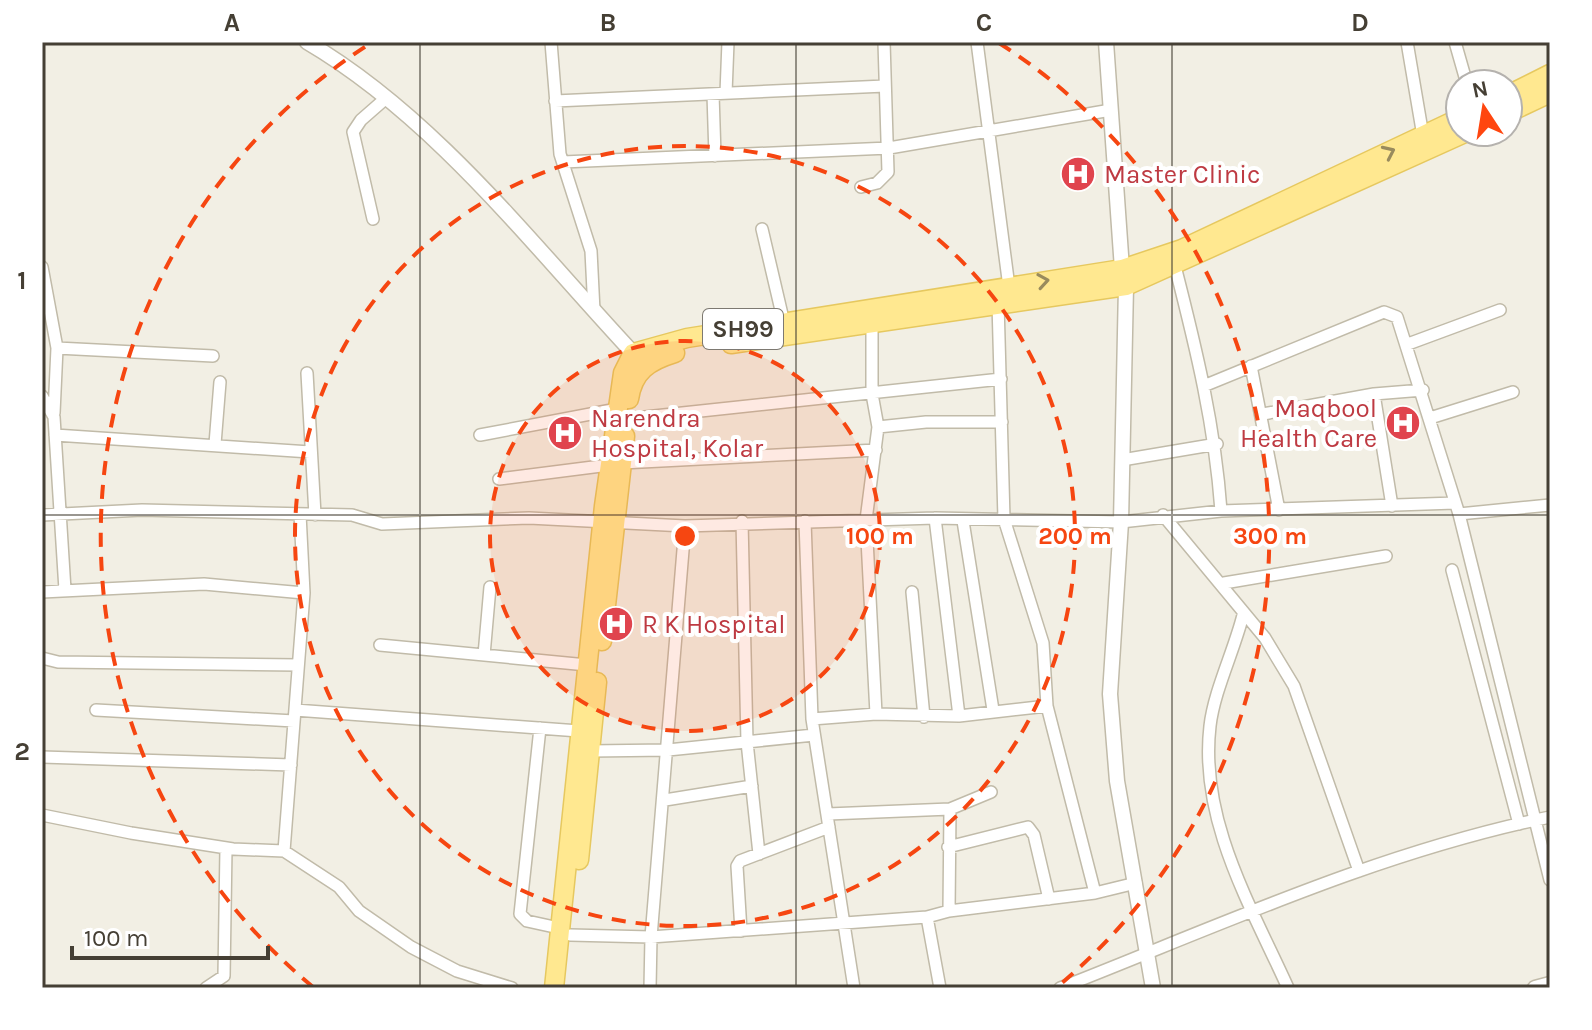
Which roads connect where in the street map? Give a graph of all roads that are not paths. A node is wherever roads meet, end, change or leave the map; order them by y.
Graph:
1 (307, 42) edge
2 (551, 42) edge
3 (728, 42) edge
4 (884, 42) edge
5 (977, 42) edge
6 (1106, 42) edge
7 (1407, 42) edge
8 (1455, 42) edge
9 (1462, 68) edge
10 (1550, 74) edge
11 (885, 86) junction
12 (1524, 87) edge
13 (726, 93) junction
14 (1550, 93) edge
15 (713, 94) junction
16 (385, 99) junction
17 (555, 101) junction
18 (1524, 105) edge
19 (1111, 110) junction
20 (1444, 126) edge
21 (989, 133) junction
22 (1423, 136) junction
23 (1444, 143) edge
24 (889, 148) junction
25 (715, 156) junction
26 (563, 162) junction
27 (861, 187) dead end
28 (373, 219) dead end
29 (762, 229) dead end
30 (1175, 266) junction
31 (42, 267) edge
32 (1124, 278) junction
33 (1009, 287) junction
34 (998, 303) junction
35 (1500, 310) dead end
36 (594, 312) junction
37 (784, 323) junction
38 (872, 323) junction
39 (1408, 344) junction
40 (57, 348) junction
41 (633, 353) junction
42 (213, 356) dead end
43 (1251, 366) junction
44 (307, 373) dead end
45 (1001, 379) junction
46 (220, 382) dead end
47 (1206, 385) junction
48 (1423, 390) junction
49 (1513, 392) dead end
50 (872, 394) junction
51 (1374, 394) junction
52 (42, 396) edge
53 (622, 414) junction
54 (1263, 414) junction
55 (54, 417) junction
56 (1430, 418) junction
57 (1002, 422) junction
58 (878, 427) junction
59 (480, 435) dead end
60 (56, 438) junction
61 (42, 444) edge
62 (215, 444) junction
63 (1217, 444) junction
64 (876, 450) junction
65 (310, 452) junction
66 (1122, 460) junction
67 (616, 464) junction
68 (499, 479) dead end
69 (1550, 505) edge
70 (1392, 506) junction
71 (1457, 508) junction
72 (1279, 510) junction
73 (1221, 511) junction
74 (62, 513) junction
75 (300, 514) junction
76 (42, 515) edge
77 (315, 515) junction
78 (1163, 515) junction
79 (935, 518) junction
80 (1004, 519) junction
81 (866, 520) junction
82 (742, 521) junction
83 (805, 521) junction
84 (963, 521) junction
85 (610, 522) junction
86 (1121, 522) junction
87 (685, 526) junction
88 (1386, 556) dead end
89 (1452, 570) dead end
90 (1224, 583) junction
91 (490, 587) dead end
92 (65, 590) junction
93 (42, 592) edge
94 (912, 592) dead end
95 (304, 593) junction
96 (1243, 615) junction
97 (380, 645) dead end
98 (484, 655) junction
99 (42, 658) edge
100 (298, 665) junction
101 (587, 665) junction
102 (1047, 706) junction
103 (96, 710) dead end
104 (993, 710) junction
105 (876, 714) junction
106 (294, 715) junction
107 (959, 716) junction
108 (924, 717) junction
109 (812, 719) junction
110 (540, 728) junction
111 (579, 731) junction
112 (814, 735) junction
113 (747, 742) junction
114 (668, 750) junction
115 (590, 751) junction
116 (42, 757) edge
117 (291, 765) junction
118 (752, 786) junction
119 (991, 792) dead end
120 (665, 800) junction
121 (950, 809) junction
122 (828, 814) junction
123 (42, 815) edge
124 (1550, 817) edge
125 (1537, 820) junction
126 (1519, 824) junction
127 (829, 827) junction
128 (948, 847) junction
129 (226, 848) junction
130 (284, 851) junction
131 (759, 854) junction
132 (1359, 871) junction
133 (1550, 880) edge
134 (1136, 883) junction
135 (1095, 893) junction
136 (1049, 899) junction
137 (1249, 910) junction
138 (949, 911) junction
139 (927, 917) junction
140 (846, 924) junction
141 (741, 931) junction
142 (565, 932) junction
143 (651, 937) junction
144 (1146, 955) junction
145 (1550, 984) edge
146 (206, 988) edge
147 (512, 988) edge
148 (554, 988) edge
149 (565, 988) edge
150 (650, 988) edge
151 (854, 988) edge
152 (940, 988) edge
153 (1060, 988) edge
154 (1153, 988) edge
155 (1288, 988) edge
156 (1535, 988) edge

1 - 16 street
2 - 17 street
3 - 13 street
4 - 11 street
5 - 21 street
6 - 19 street
7 - 22 street
8 - 9 street
10 - 12 main road
11 - 13 street
11 - 24 street
13 - 15 street
14 - 18 main road
15 - 17 street
15 - 25 street
16 - 28 street
16 - 36 street
17 - 26 street
19 - 21 street
19 - 32 street
20 - 22 main road, SH99
21 - 24 street
21 - 33 street
32 -> 22 main road, SH99
23 - 30 main road, SH99
24 - 25 street
24 - 27 street
25 - 26 street
26 - 36 street
29 - 37 street
30 - 32 main road, SH99
30 - 47 street
31 - 40 street
33 -> 32 main road, SH99
32 - 34 main road, SH99
32 - 66 street
33 - 37 main road, SH99
34 - 38 main road, SH99
34 - 45 street
35 - 39 street
36 - 41 street
37 - 41 main road, SH99
38 - 50 street
38 - 53 main road, SH99
39 - 43 street
39 - 48 street
40 - 42 street
40 - 55 street
41 - 53 main road, SH99
43 - 47 street
43 - 54 street
44 - 65 street
45 - 50 street
45 - 57 street
46 - 62 street
47 - 63 street
48 - 51 street
48 - 56 street
49 - 56 street
50 - 53 street
50 - 58 street
51 - 54 street
51 - 70 street
52 - 55 street
53 - 59 street
53 - 67 main road, SH99
54 - 72 street
55 - 60 street
56 - 71 street
57 - 58 street
57 - 80 street
58 - 64 street
60 - 61 street
60 - 62 street
60 - 74 street
62 - 65 street
63 - 66 street
63 - 73 street
64 - 67 street
64 - 81 street
65 - 77 street
66 - 86 street
67 - 68 street
67 - 85 main road, SH99
69 - 71 street
70 - 71 street
70 - 72 street
71 - 125 street
72 - 73 street
73 - 78 street
74 - 75 street
74 - 76 street
74 - 92 street
75 - 77 street
75 - 95 street
77 - 85 street
78 - 86 street
78 - 90 street
79 - 81 street
79 - 84 street
79 - 107 street
80 - 84 street
80 - 86 street
80 - 102 street
81 - 83 street
81 - 105 street
82 - 83 street
82 - 87 street
82 - 113 street
83 - 109 street
84 - 104 street
85 - 87 street
85 - 101 main road, SH99
85 - 115 main road, SH99
86 - 134 street
87 - 114 street
88 - 90 street
89 - 126 street
90 - 96 street
91 - 98 street
92 - 93 street
92 - 95 street
94 - 108 street
95 - 100 street
96 - 132 street
96 - 137 street
97 - 98 street
98 - 101 street
99 - 100 street
100 - 106 street
101 - 111 main road, SH99
102 - 104 street
102 - 135 street
103 - 106 street
104 - 107 street
105 - 108 street
105 - 109 street
106 - 110 street
106 - 117 street
107 - 108 street
109 - 112 street
110 - 111 street
110 - 142 street
111 - 142 main road, SH99
112 - 113 street
112 - 122 street
113 - 114 street
113 - 118 street
114 - 115 street
114 - 120 street
115 - 142 main road, SH99
116 - 117 street
117 - 130 street
118 - 120 street
118 - 131 street
119 - 121 street
120 - 143 street
121 - 122 street
121 - 128 street
122 - 127 street
123 - 129 street
124 - 125 street
125 - 126 street
125 - 133 street
126 - 132 street
127 - 131 street
127 - 140 street
128 - 136 street
128 - 138 street
129 - 130 street
129 - 146 street
130 - 147 street
131 - 141 street
132 - 137 street
134 - 135 street
134 - 144 street
135 - 136 street
136 - 138 street
137 - 144 street
137 - 155 street
138 - 139 street
139 - 140 street
139 - 152 street
140 - 141 street
140 - 151 street
141 - 143 street
142 - 143 street
142 - 148 main road, SH99
142 - 149 main road, SH99
143 - 150 street
144 - 153 street
144 - 154 street
145 - 156 street

